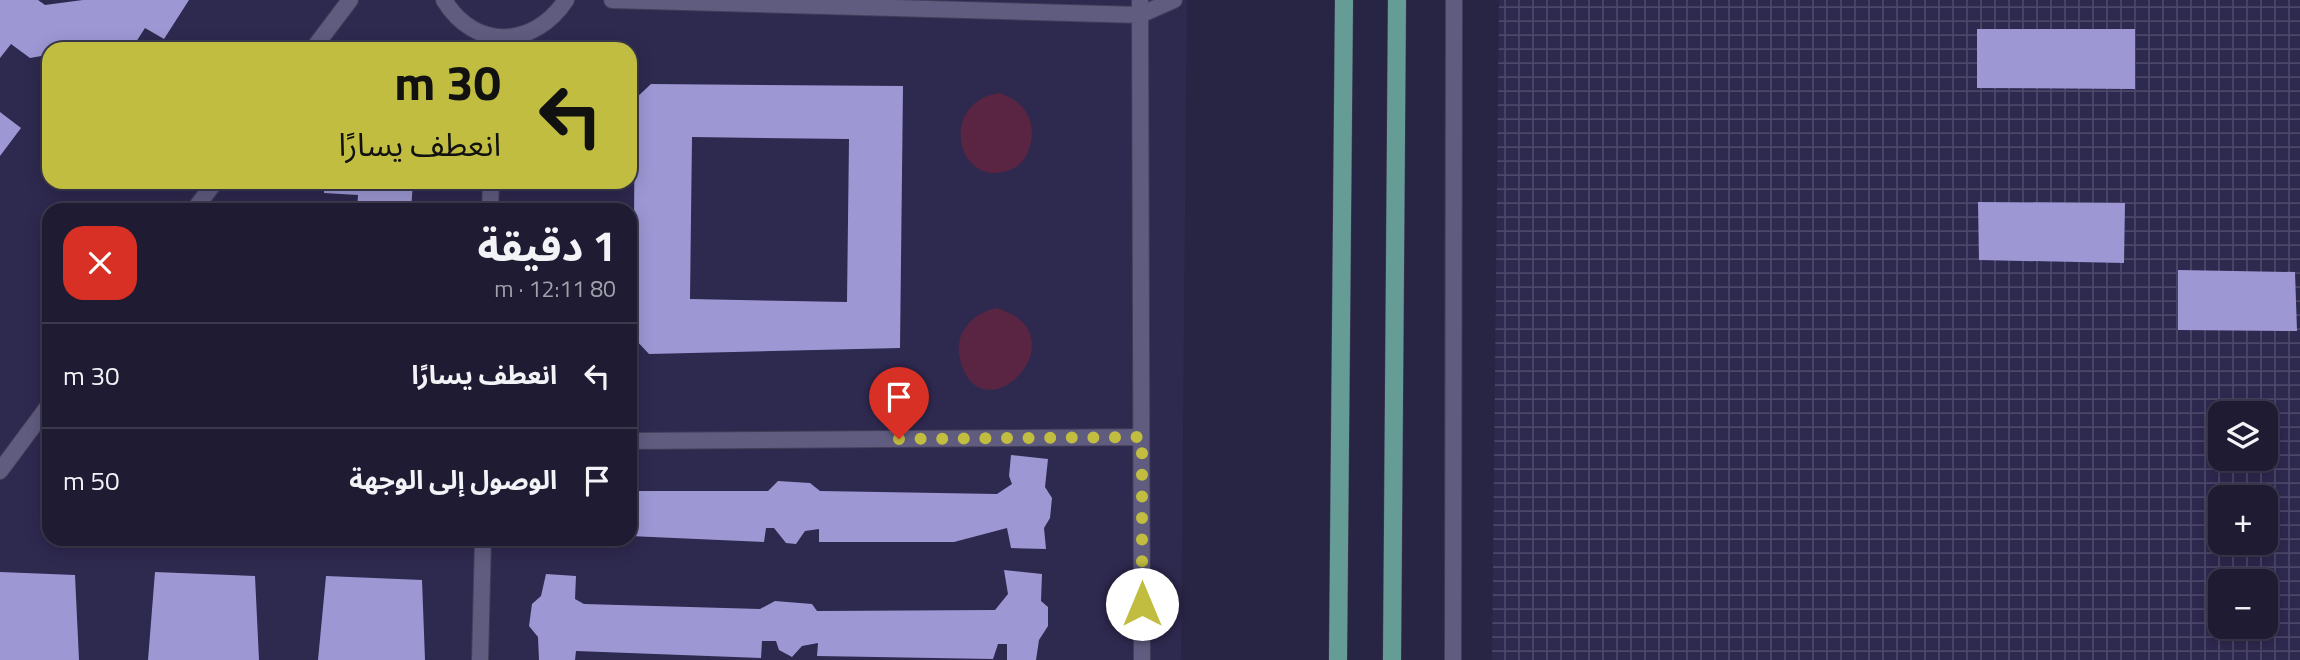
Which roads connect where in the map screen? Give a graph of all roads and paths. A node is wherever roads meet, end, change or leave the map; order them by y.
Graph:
1 (350, 0) edge
2 (444, 0) edge
3 (566, 0) edge
4 (612, 0) edge
5 (1174, 0) edge
6 (1344, 0) edge
7 (1397, 0) edge
8 (1454, 0) edge
9 (1140, 7) edge
10 (531, 41) edge
11 (318, 42) edge
12 (491, 42) edge
13 (497, 42) edge
14 (42, 414) edge
15 (1142, 437) junction
16 (637, 441) edge
17 (0, 471) edge
18 (483, 546) edge
19 (480, 660) edge
20 (1142, 660) edge
21 (1338, 660) edge
22 (1392, 660) edge
23 (1453, 660) edge

1 - 11 lane
2 - 12 lane
3 - 10 lane
4 - 9 lane
5 - 9 lane
6 - 21 main road
7 - 22 main road
8 - 23 lane
9 - 15 lane
10 - 13 lane
14 - 17 lane
15 - 16 lane
15 - 20 lane
18 - 19 lane

